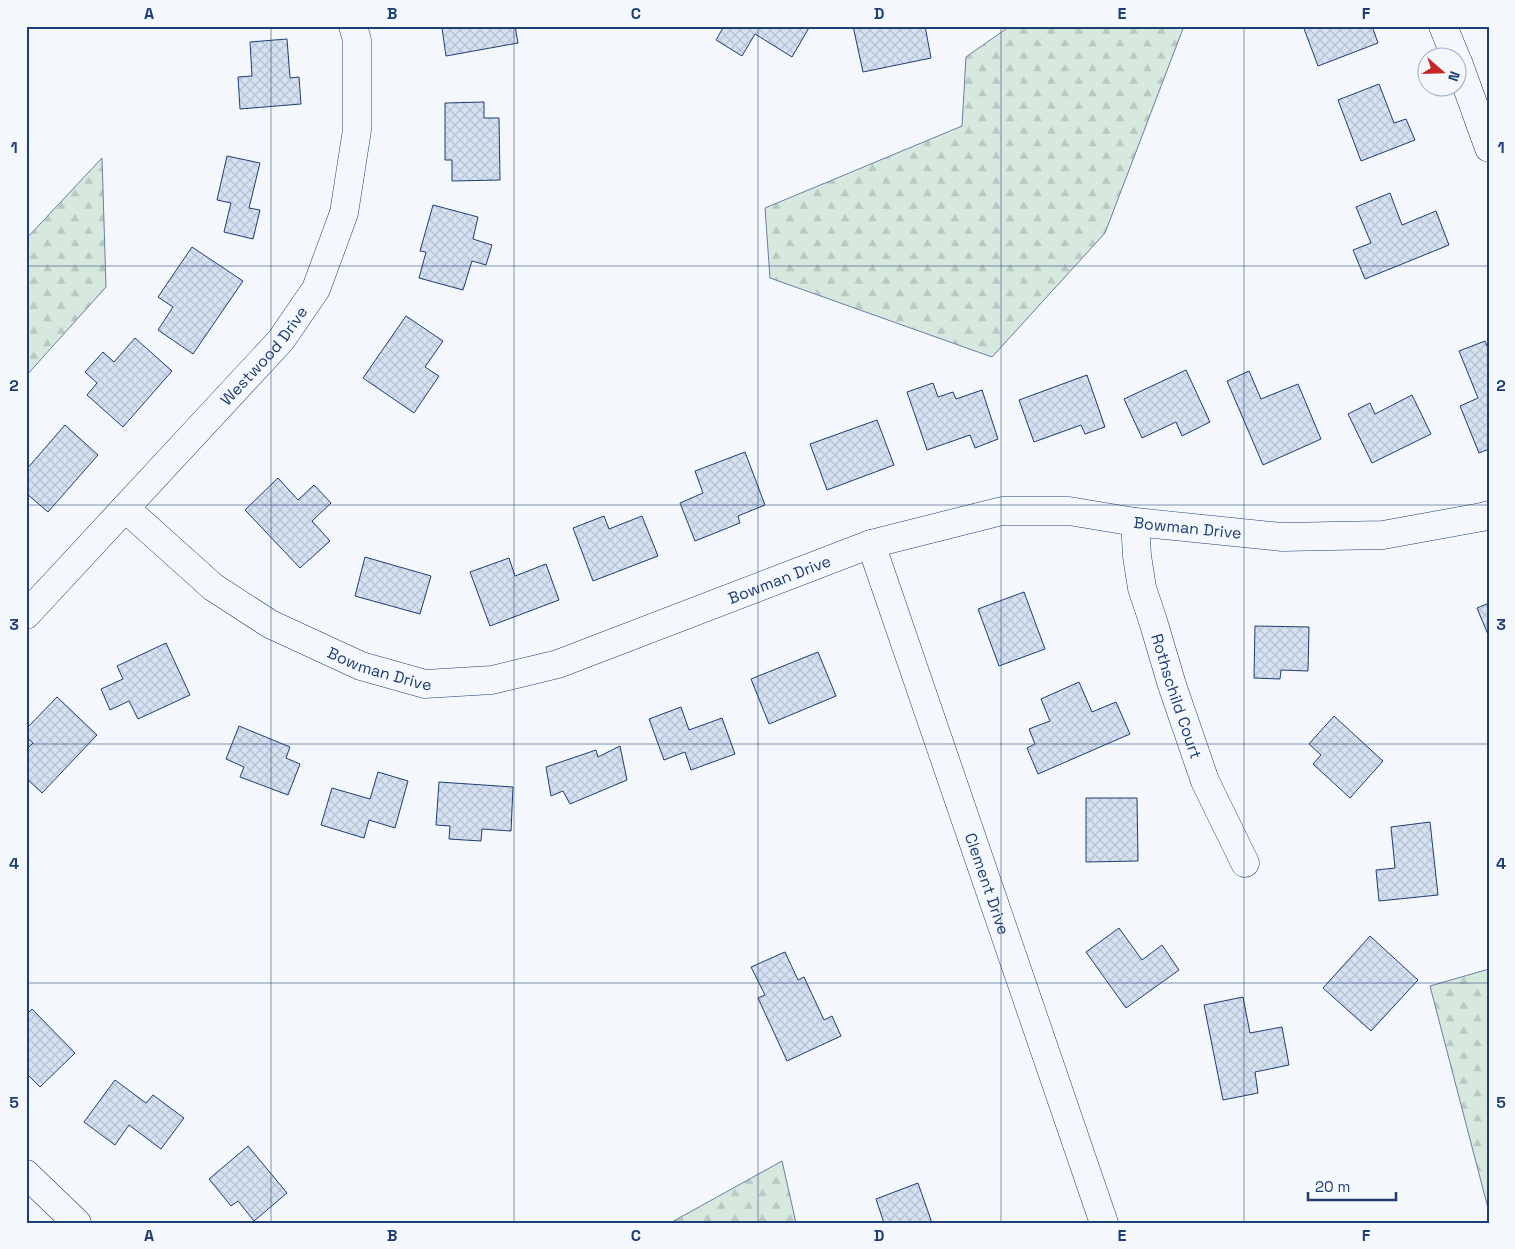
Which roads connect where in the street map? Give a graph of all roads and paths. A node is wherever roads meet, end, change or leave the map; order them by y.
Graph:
1 (353, 26) edge
2 (1443, 26) edge
3 (1452, 48) edge
4 (1468, 75) edge
5 (1479, 90) edge
6 (1489, 148) edge
7 (125, 508) junction
8 (1489, 515) edge
9 (1135, 522) junction
10 (871, 544) junction
11 (26, 616) edge
12 (1245, 862) dead end
13 (26, 1174) edge
14 (77, 1223) edge
15 (1104, 1223) edge

1 - 7 street, Westwood Drive
2 - 3 street
4 - 5 street
5 - 6 street
7 - 10 street, Bowman Drive
7 - 11 street, Westwood Drive
8 - 9 street, Bowman Drive
9 - 10 street, Bowman Drive
9 - 12 street, Rothschild Court
10 - 15 street, Clement Drive
13 - 14 street

